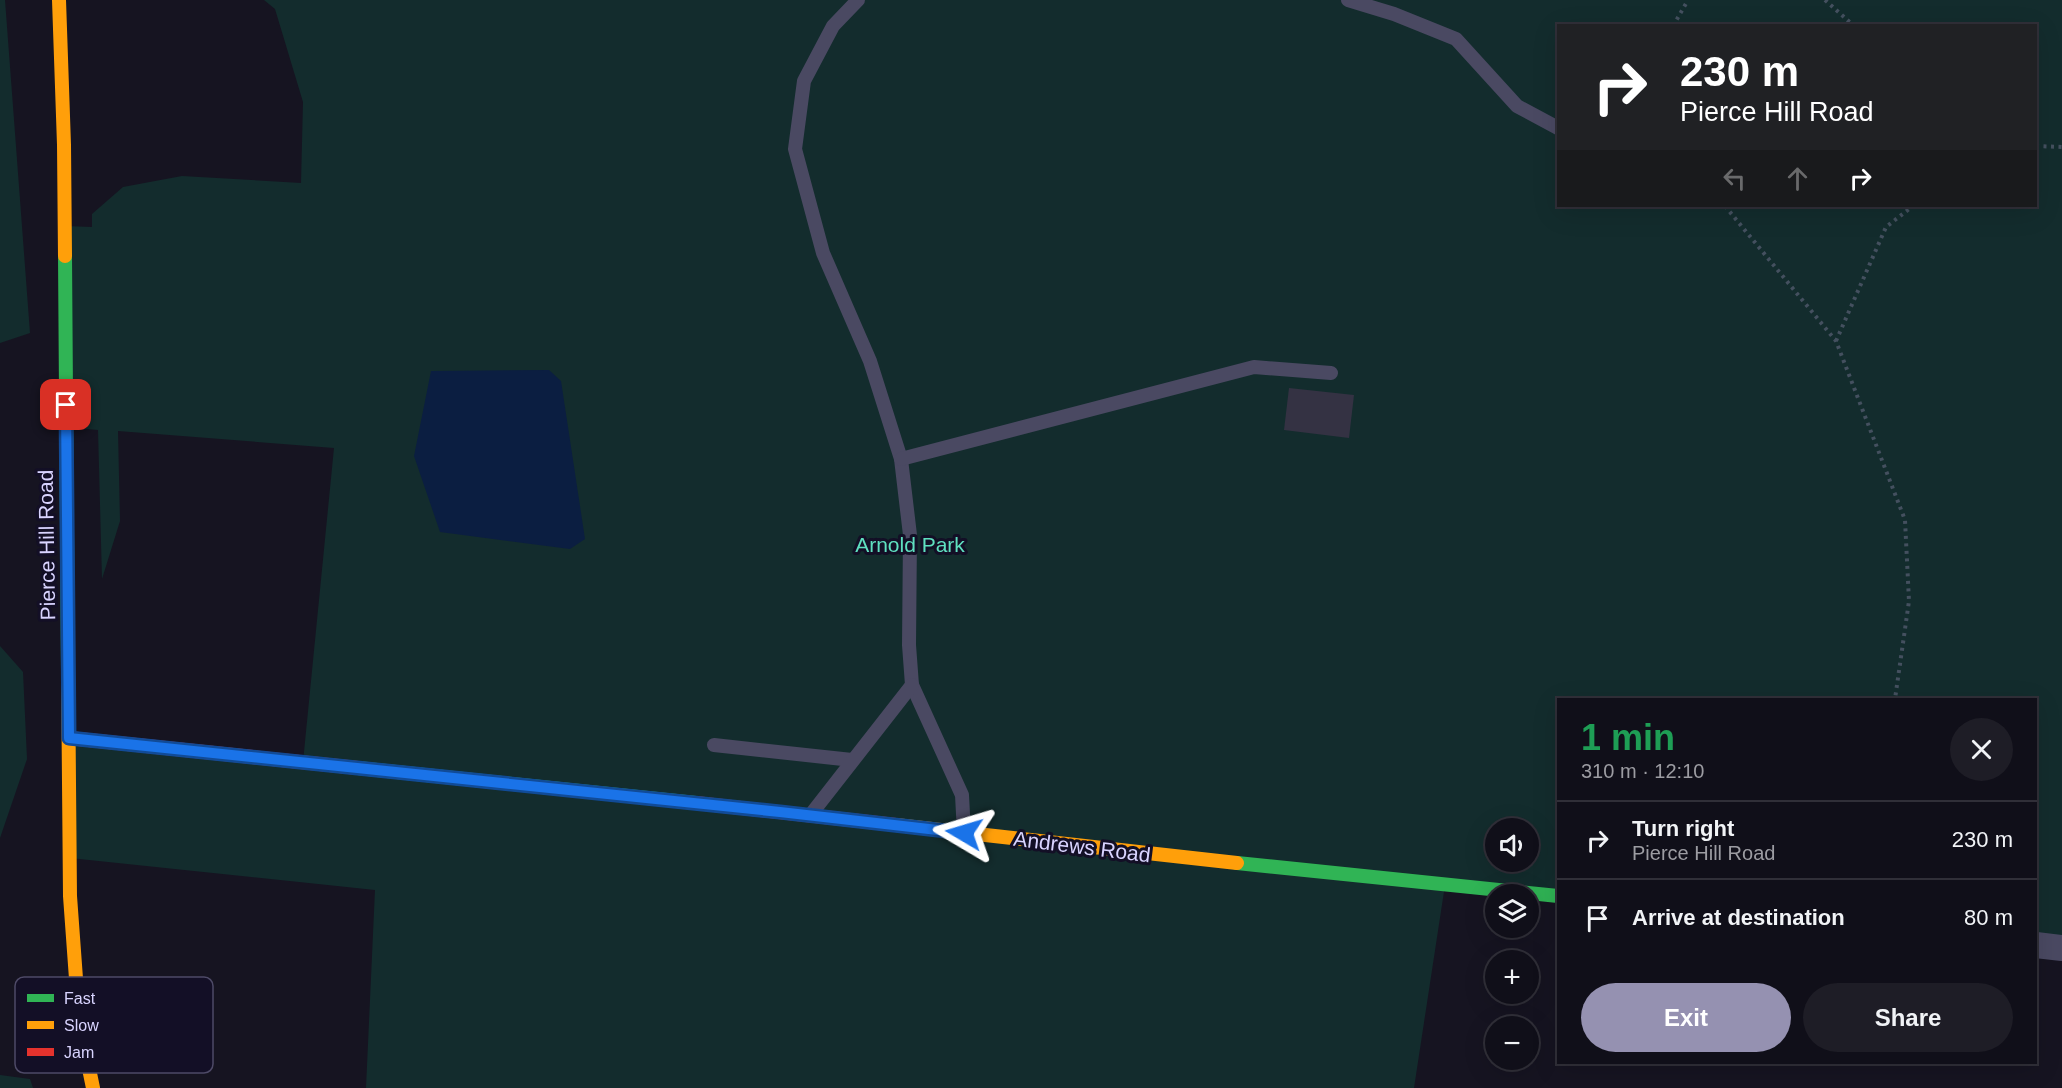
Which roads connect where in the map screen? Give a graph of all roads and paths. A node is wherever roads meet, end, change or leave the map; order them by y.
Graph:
1 (59, 0) edge
2 (858, 0) edge
3 (1348, 0) edge
4 (1688, 0) edge
5 (1825, 0) edge
6 (1674, 24) edge
7 (1852, 24) edge
8 (1557, 127) edge
9 (2037, 146) edge
10 (2062, 147) edge
11 (1726, 207) edge
12 (1912, 207) edge
13 (1836, 341) junction
14 (1331, 373) dead end
15 (902, 459) junction
16 (912, 685) junction
17 (1895, 698) edge
18 (69, 738) junction
19 (714, 745) dead end
20 (852, 760) junction
21 (810, 815) junction
22 (964, 833) junction
23 (1557, 896) edge
24 (2037, 945) edge
25 (2062, 948) edge
26 (76, 977) edge
27 (90, 1073) edge
28 (93, 1088) edge

1 - 18 street, Pierce Hill Road
2 - 15 lane
3 - 8 lane
4 - 6 path
5 - 7 path
9 - 10 path
11 - 13 path
12 - 13 path
13 - 17 path
14 - 15 lane
15 - 16 lane
16 - 20 lane
16 - 22 lane
18 - 21 street, Andrews Road
18 - 26 street, Pierce Hill Road
19 - 20 lane
20 - 21 lane
21 - 22 street, Andrews Road
22 - 23 street, Andrews Road
24 - 25 street
27 - 28 street, Pierce Hill Road

